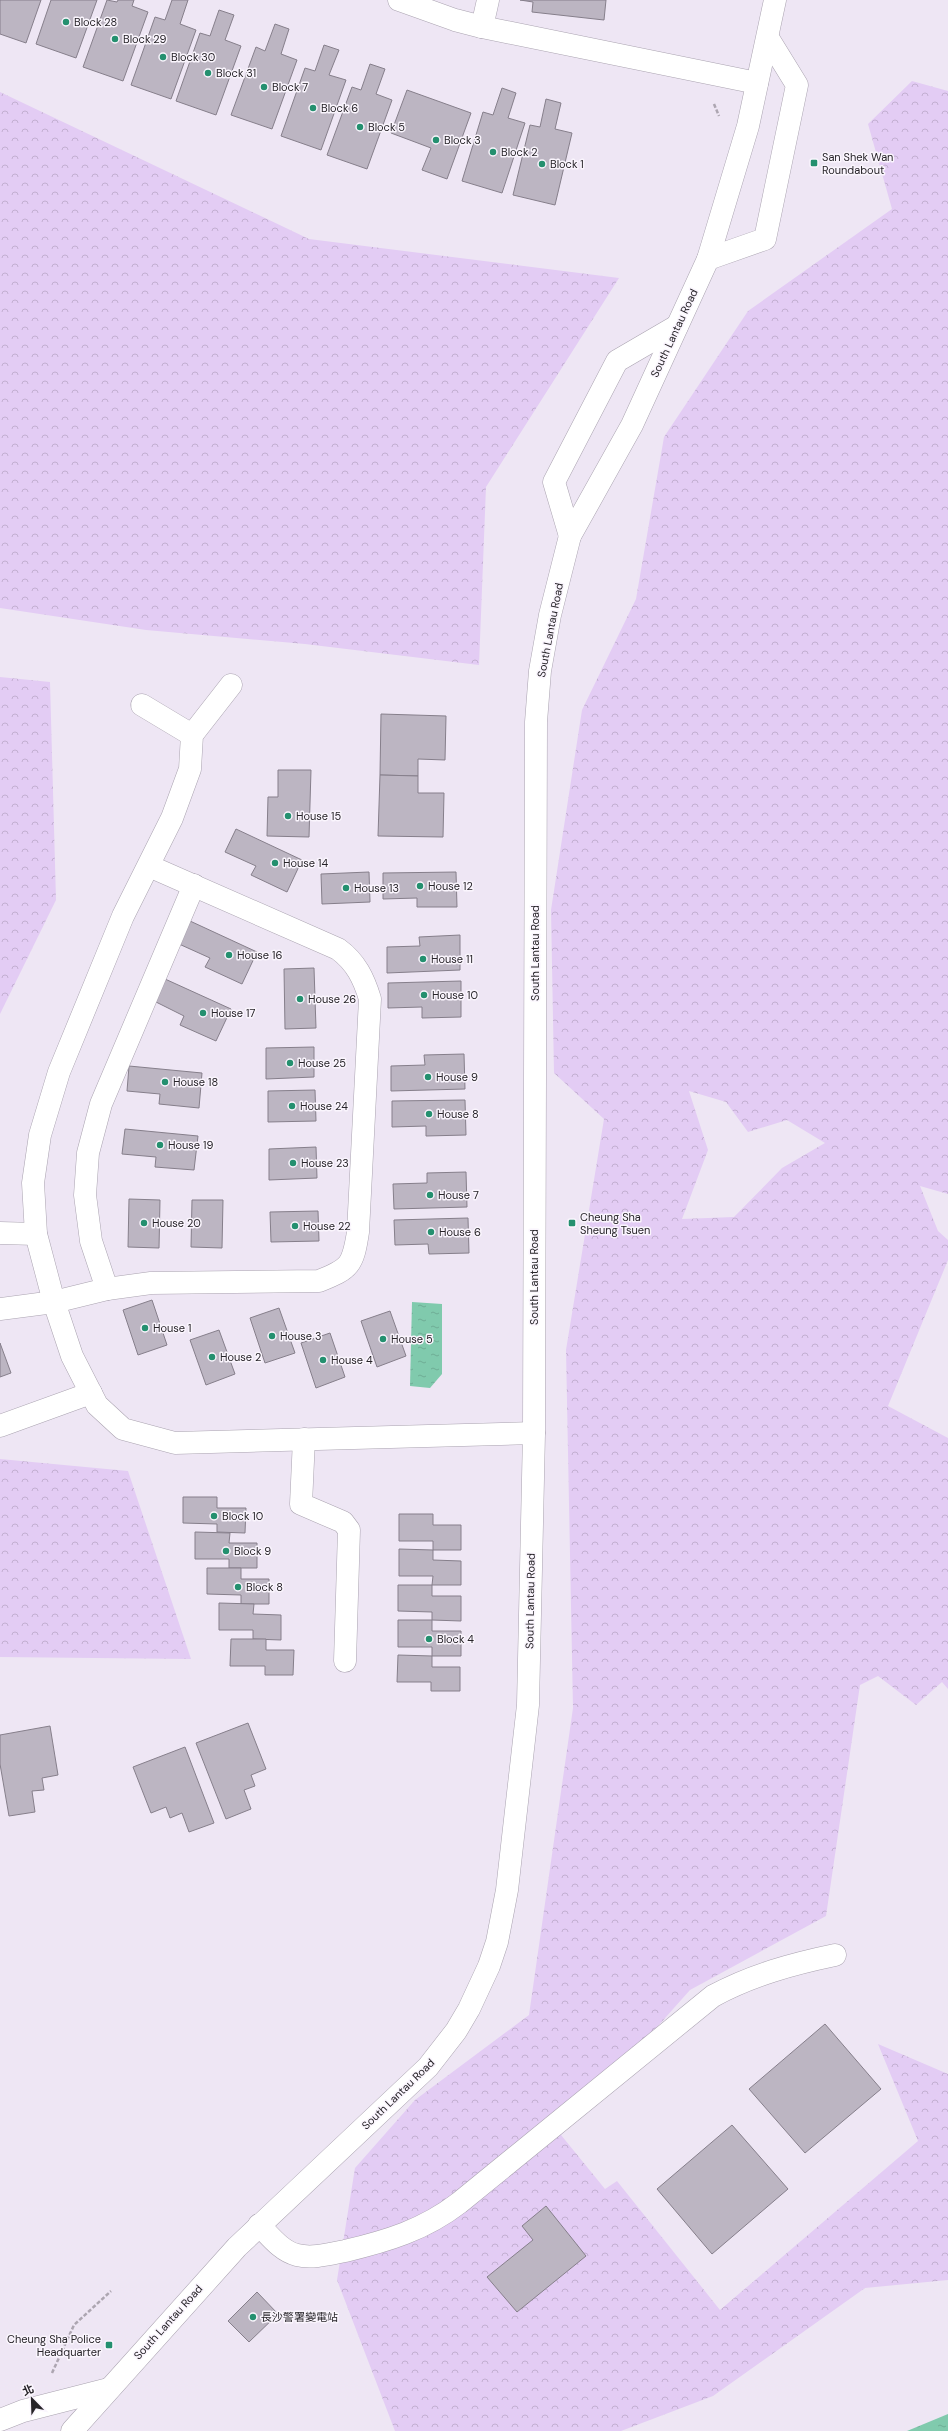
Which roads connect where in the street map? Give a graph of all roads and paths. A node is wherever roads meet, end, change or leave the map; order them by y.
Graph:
1 (399, 0) edge
2 (488, 0) edge
3 (775, 0) edge
4 (482, 27) junction
5 (768, 38) junction
6 (757, 83) junction
7 (708, 259) junction
8 (677, 326) junction
9 (570, 536) junction
10 (231, 686) dead end
11 (142, 705) dead end
12 (192, 735) junction
13 (149, 866) junction
14 (194, 885) junction
15 (0, 1233) edge
16 (36, 1234) junction
17 (107, 1289) junction
18 (54, 1302) junction
19 (0, 1309) edge
20 (91, 1393) junction
21 (0, 1426) edge
22 (534, 1433) junction
23 (304, 1439) junction
24 (345, 1661) dead end
25 (835, 1955) dead end
26 (259, 2225) junction
27 (111, 2291) dead end
28 (109, 2389) junction
29 (36, 2408) junction
30 (0, 2420) edge
31 (72, 2431) edge

1 - 4 main road
2 - 4 main road
3 - 5 main road, South Lantau Road
4 - 6 main road
5 - 6 main road, South Lantau Road
5 - 7 main road
6 - 7 main road, South Lantau Road
7 - 8 main road, South Lantau Road
8 - 9 main road, South Lantau Road
8 - 9 main road
9 - 22 main road, South Lantau Road
10 - 12 main road
11 - 12 main road
12 - 13 main road
13 - 14 main road
13 - 16 main road
14 - 17 main road
14 - 17 main road
15 - 16 main road
16 - 18 main road
17 - 18 main road
18 - 19 main road
18 - 20 main road
20 - 21 main road
20 - 23 main road
22 - 23 main road
22 - 26 main road, South Lantau Road
23 - 24 main road
25 - 26 main road
26 - 28 main road, South Lantau Road
27 - 29 path
28 - 29 main road
28 - 31 main road, South Lantau Road
29 - 30 main road

